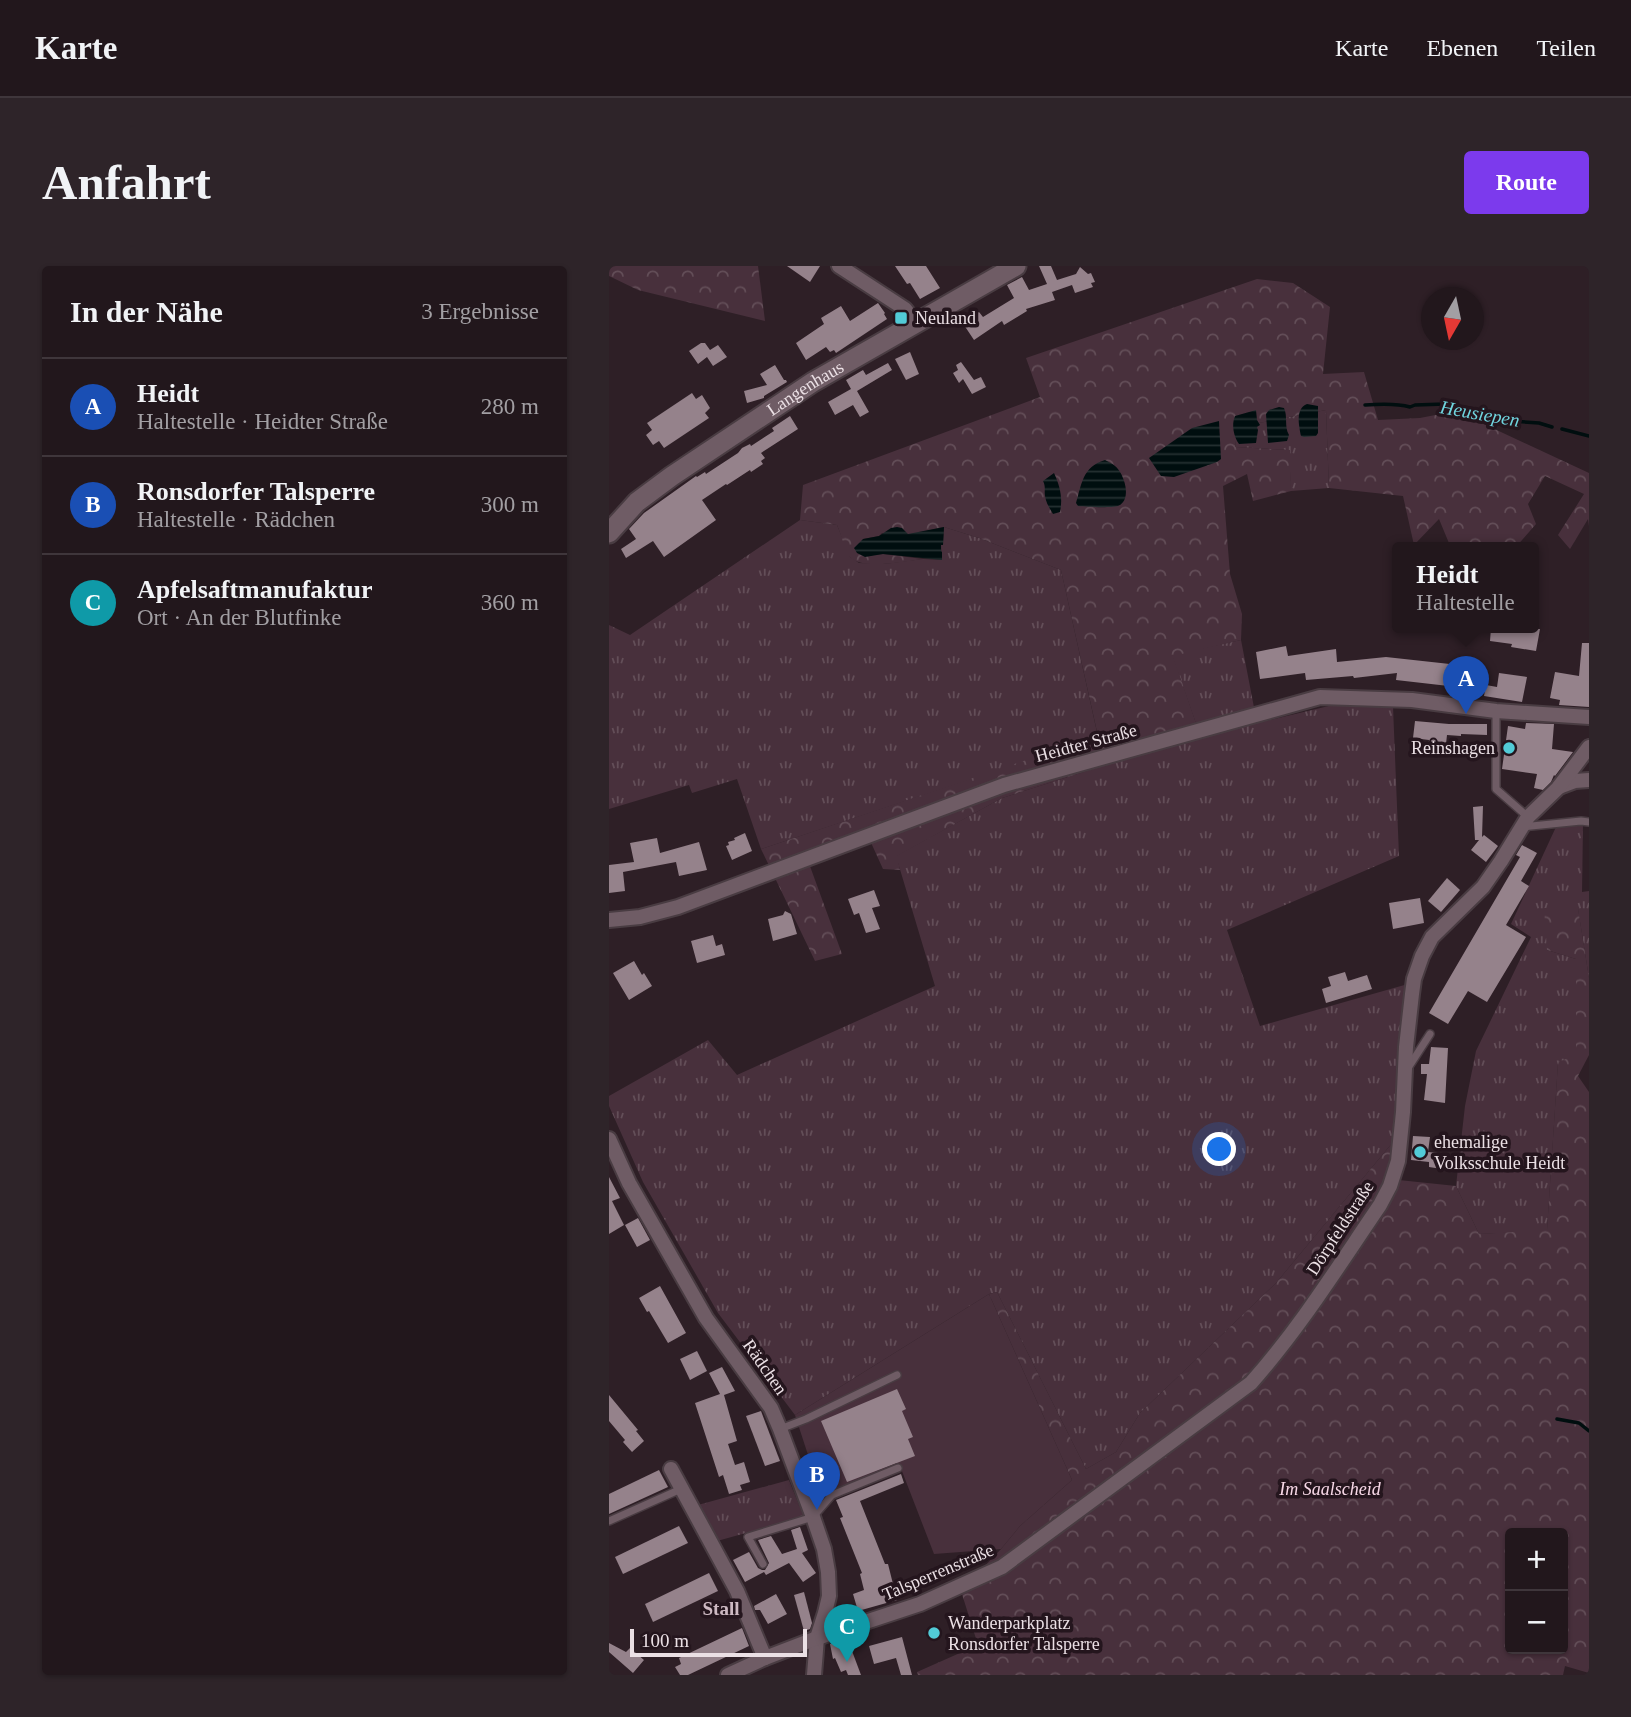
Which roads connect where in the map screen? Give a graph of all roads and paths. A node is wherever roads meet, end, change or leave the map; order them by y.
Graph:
1 (839, 266) edge
2 (1016, 266) edge
3 (916, 323) junction
4 (609, 533) edge
5 (1496, 711) junction
6 (1589, 717) edge
7 (1589, 747) edge
8 (1589, 780) edge
9 (1558, 788) junction
10 (1524, 822) junction
11 (1589, 822) edge
12 (609, 920) edge
13 (1430, 1034) dead end
14 (1404, 1071) junction
15 (609, 1139) edge
16 (897, 1375) dead end
17 (780, 1429) junction
18 (898, 1468) dead end
19 (671, 1469) dead end
20 (681, 1489) junction
21 (813, 1517) junction
22 (609, 1521) edge
23 (1042, 1538) joint
24 (763, 1564) dead end
25 (817, 1637) junction
26 (765, 1658) junction
27 (728, 1675) edge
28 (814, 1675) edge

1 - 3 street
2 - 3 street, Langenhaus
3 - 4 street, Langenhaus
5 - 6 street, Heidter Straße
5 - 10 lane
5 - 12 street, Heidter Straße
7 - 9 street, Dörpfeldstraße
8 - 9 street
9 - 10 street, Dörpfeldstraße
10 - 11 lane
10 - 14 street, Dörpfeldstraße
13 - 14 lane
14 - 23 street, Dörpfeldstraße
15 - 17 street, Rädchen
16 - 17 lane
17 - 21 street, Rädchen
18 - 21 lane
19 - 20 street
20 - 22 lane
20 - 26 street
21 - 24 lane
21 - 25 street, Rädchen
23 - 25 street, Talsperrenstraße
25 - 26 street, Talsperrenstraße
25 - 28 street, Rädchen
26 - 27 street, Talsperrenstraße

